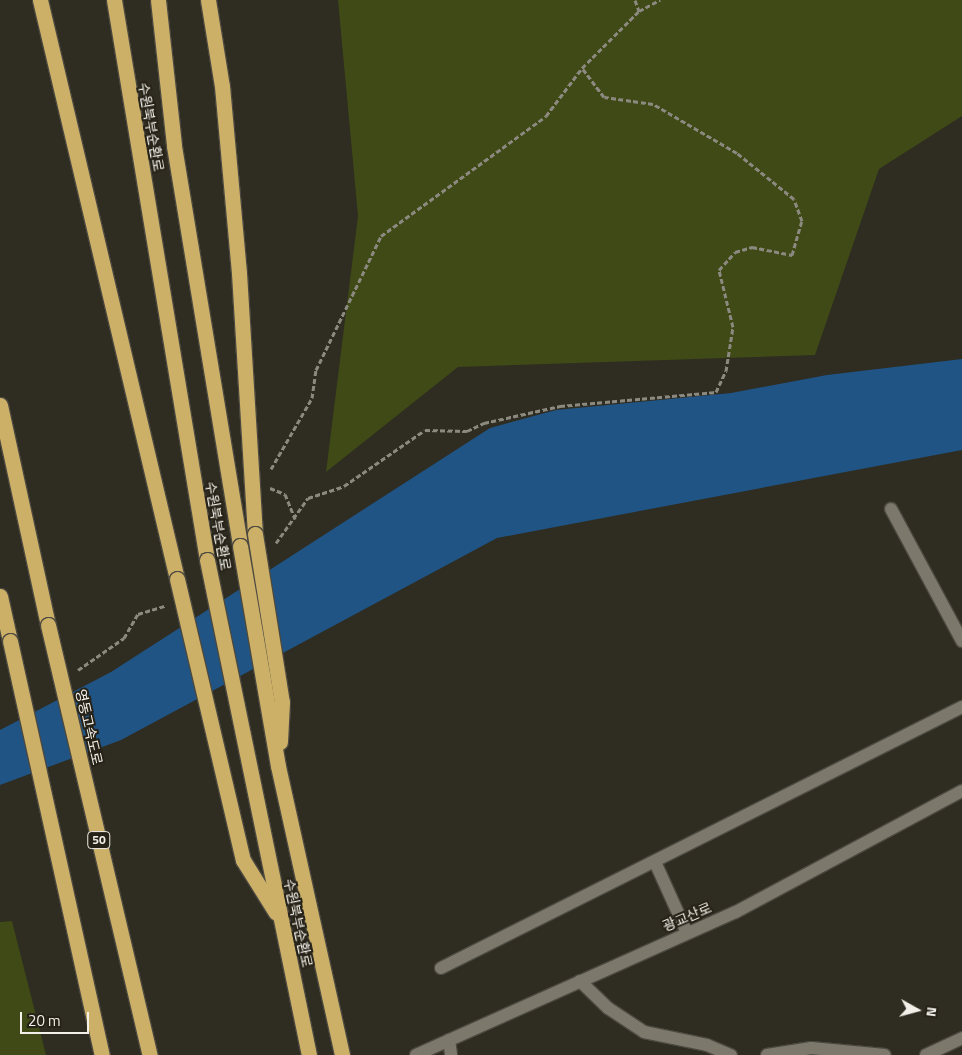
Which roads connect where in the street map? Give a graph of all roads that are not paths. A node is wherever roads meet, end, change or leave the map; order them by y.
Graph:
1 (40, 0) edge
2 (114, 0) edge
3 (158, 0) edge
4 (208, 0) edge
5 (0, 405) edge
6 (891, 509) dead end
7 (0, 596) edge
8 (962, 641) edge
9 (962, 707) edge
10 (278, 766) junction
11 (962, 791) edge
12 (655, 862) junction
13 (282, 923) junction
14 (687, 933) junction
15 (441, 968) dead end
16 (580, 981) junction
17 (962, 1038) edge
18 (448, 1040) junction
19 (102, 1055) edge
20 (150, 1055) edge
21 (309, 1055) edge
22 (342, 1055) edge
23 (416, 1055) edge
24 (451, 1055) edge
25 (731, 1055) edge
26 (767, 1055) edge
27 (885, 1055) edge
28 (926, 1055) edge

1 - 13 highway, bridge
2 - 13 highway, 수원북부순환로, bridge
3 - 10 highway, 수원북부순환로, bridge
4 - 10 highway, bridge
5 - 20 highway, 영동고속도로 / 50, bridge
6 - 8 street
7 - 19 highway, bridge
9 - 12 street
10 - 22 highway, 수원북부순환로, bridge
11 - 14 street, 광교산로
12 - 14 street
12 - 15 street
13 - 21 highway, 수원북부순환로, bridge
14 - 16 street, 광교산로
16 - 18 street, 광교산로
16 - 25 street
17 - 28 street
18 - 23 street, 광교산로
18 - 24 street
26 - 27 street

